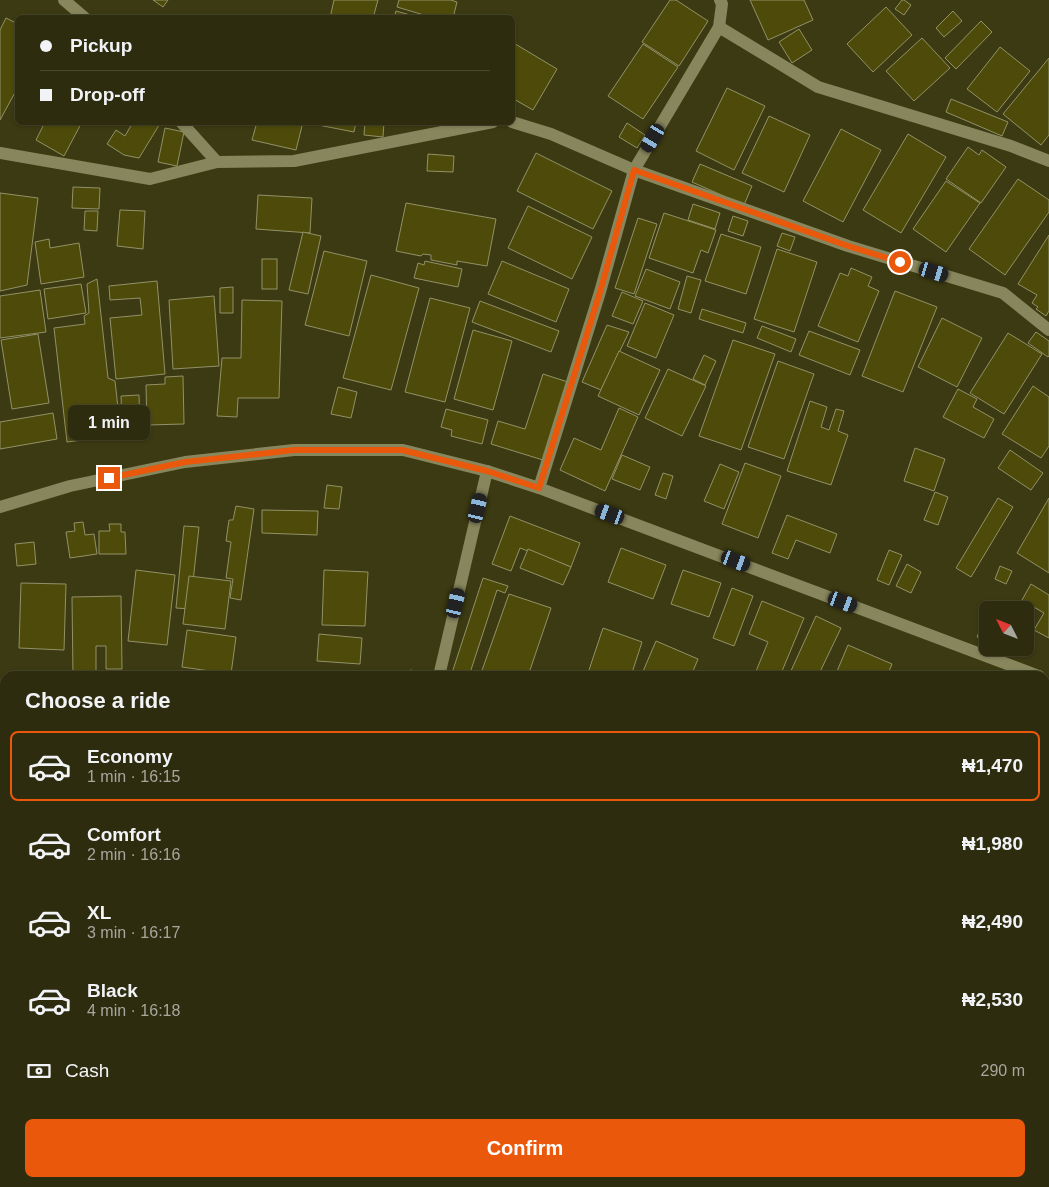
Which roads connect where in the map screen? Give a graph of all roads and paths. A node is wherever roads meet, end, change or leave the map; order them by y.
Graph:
1 (64, 0) edge
2 (720, 0) edge
3 (82, 15) edge
4 (719, 27) junction
5 (515, 123) edge
6 (185, 125) edge
7 (478, 125) edge
8 (0, 153) edge
9 (1049, 161) edge
10 (217, 162) junction
11 (634, 170) junction
12 (1049, 330) edge
13 (487, 471) junction
14 (539, 488) junction
15 (0, 507) edge
16 (440, 671) edge
17 (1026, 671) edge

1 - 3 street
2 - 4 street
4 - 9 street
4 - 11 street
5 - 11 street
6 - 10 street
7 - 10 street
8 - 10 street
11 - 12 street
11 - 14 street
13 - 14 street
13 - 15 street
13 - 16 street
14 - 17 street

